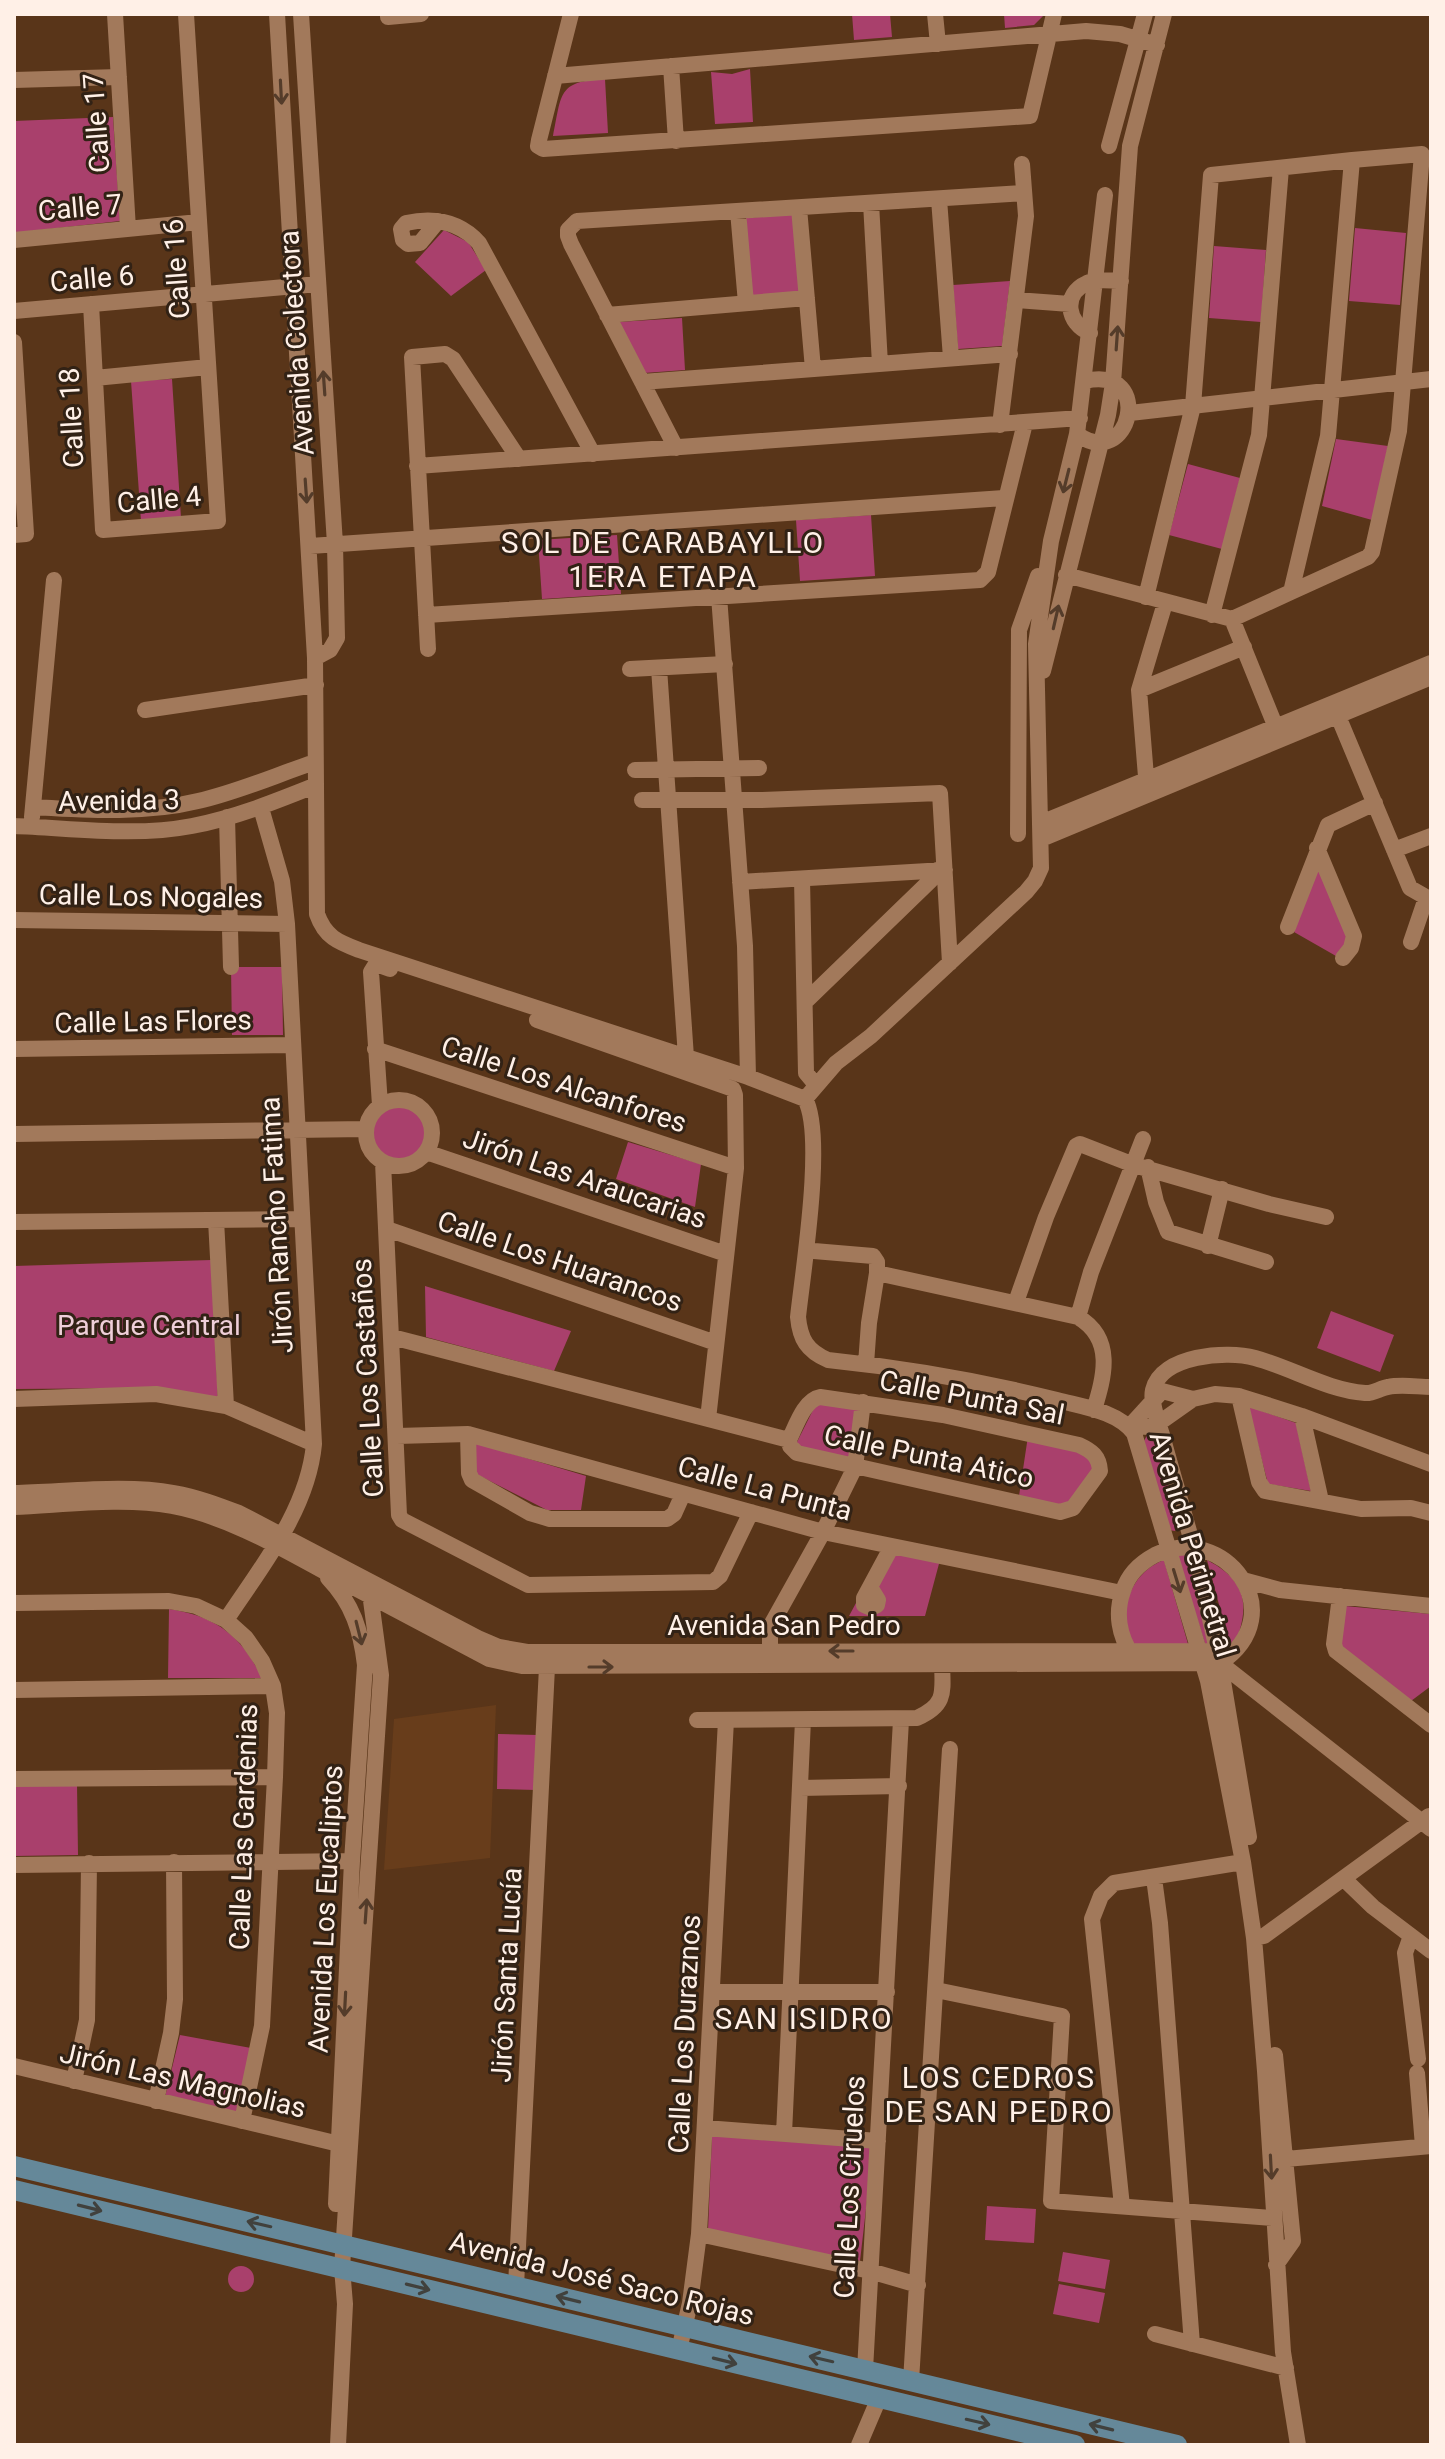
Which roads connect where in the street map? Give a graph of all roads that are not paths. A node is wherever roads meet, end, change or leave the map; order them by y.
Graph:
1 (115, 14) edge
2 (186, 14) edge
3 (277, 14) edge
4 (301, 14) edge
5 (388, 14) edge
6 (421, 14) edge
7 (571, 14) edge
8 (935, 14) edge
9 (1054, 14) edge
10 (1145, 14) edge
11 (1164, 14) edge
12 (1048, 34) junction
13 (1138, 39) junction
14 (938, 44) junction
15 (1157, 45) junction
16 (671, 66) junction
17 (555, 76) junction
18 (119, 77) junction
19 (14, 80) edge
20 (676, 141) junction
21 (1109, 146) dead end
22 (1352, 160) junction
23 (1022, 164) dead end
24 (1281, 168) junction
25 (1127, 189) junction
26 (1024, 193) junction
27 (1105, 195) dead end
28 (939, 199) junction
29 (871, 203) junction
30 (799, 208) junction
31 (738, 211) junction
32 (438, 221) dead end
33 (199, 222) junction
34 (128, 229) junction
35 (14, 240) edge
36 (1097, 273) junction
37 (1121, 281) junction
38 (318, 284) junction
39 (291, 286) junction
40 (204, 294) junction
41 (807, 298) junction
42 (1016, 300) junction
43 (746, 303) junction
44 (91, 304) junction
45 (1070, 304) junction
46 (14, 311) edge
47 (607, 315) junction
48 (1090, 333) junction
49 (14, 342) edge
50 (1010, 354) junction
51 (951, 358) junction
52 (880, 364) junction
53 (208, 367) junction
54 (813, 369) junction
55 (95, 378) junction
56 (1431, 379) edge
57 (1085, 381) junction
58 (642, 382) junction
59 (1403, 382) junction
60 (1113, 383) junction
61 (1334, 390) junction
62 (16, 393) edge
63 (1264, 397) junction
64 (1193, 406) junction
65 (1130, 413) junction
66 (1025, 423) junction
67 (1000, 425) junction
68 (1079, 426) junction
69 (1101, 442) junction
70 (676, 448) junction
71 (593, 454) junction
72 (519, 459) junction
73 (417, 466) junction
74 (18, 479) edge
75 (1004, 498) junction
76 (218, 521) joint
77 (103, 530) joint
78 (20, 534) edge
79 (421, 538) junction
80 (1051, 541) junction
81 (335, 544) junction
82 (310, 546) junction
83 (1066, 575) junction
84 (54, 580) dead end
85 (1291, 592) junction
86 (719, 596) junction
87 (1146, 597) junction
88 (1165, 603) junction
89 (426, 615) junction
90 (1212, 615) junction
91 (1232, 619) junction
92 (1244, 647) junction
93 (428, 649) dead end
94 (315, 658) junction
95 (1431, 663) edge
96 (725, 664) junction
97 (659, 668) junction
98 (630, 669) dead end
99 (1431, 677) edge
100 (316, 685) junction
101 (1139, 690) junction
102 (1038, 693) junction
103 (145, 710) dead end
104 (1338, 716) junction
105 (1279, 733) junction
106 (315, 762) junction
107 (759, 768) dead end
108 (732, 769) junction
109 (635, 770) dead end
110 (667, 770) junction
111 (314, 786) junction
112 (1146, 787) junction
113 (642, 800) dead end
114 (670, 800) junction
115 (735, 800) junction
116 (1375, 803) junction
117 (33, 807) junction
118 (261, 808) junction
119 (227, 817) junction
120 (23, 826) edge
121 (1041, 831) junction
122 (1018, 834) dead end
123 (1431, 836) edge
124 (1317, 848) junction
125 (1394, 850) junction
126 (941, 870) junction
127 (802, 879) junction
128 (740, 882) junction
129 (1428, 899) edge
130 (14, 920) edge
131 (230, 923) junction
132 (287, 924) junction
133 (1288, 927) dead end
134 (1411, 942) dead end
135 (1343, 958) dead end
136 (950, 963) junction
137 (231, 967) dead end
138 (805, 1002) junction
139 (292, 1045) junction
140 (14, 1049) edge
141 (375, 1049) junction
142 (686, 1057) junction
143 (748, 1077) junction
144 (816, 1085) junction
145 (805, 1099) junction
146 (380, 1105) junction
147 (296, 1129) junction
148 (366, 1129) junction
149 (14, 1134) edge
150 (1143, 1139) dead end
151 (426, 1152) junction
152 (383, 1162) junction
153 (1141, 1166) junction
154 (736, 1168) junction
155 (1222, 1189) junction
156 (1326, 1217) dead end
157 (301, 1219) junction
158 (216, 1220) junction
159 (14, 1222) edge
160 (387, 1229) junction
161 (1208, 1246) junction
162 (814, 1251) dead end
163 (726, 1254) junction
164 (1266, 1262) dead end
165 (877, 1273) junction
166 (1016, 1302) junction
167 (1078, 1317) junction
168 (392, 1337) junction
169 (716, 1343) junction
170 (866, 1364) junction
171 (1431, 1387) edge
172 (1239, 1396) junction
173 (14, 1399) edge
174 (1193, 1399) junction
175 (1153, 1400) junction
176 (863, 1402) junction
177 (226, 1406) junction
178 (1094, 1410) junction
179 (1302, 1416) junction
180 (708, 1419) junction
181 (1130, 1426) junction
182 (1161, 1431) junction
183 (468, 1434) junction
184 (397, 1436) junction
185 (789, 1440) junction
186 (314, 1444) junction
187 (1431, 1464) edge
188 (855, 1467) junction
189 (14, 1493) edge
190 (683, 1494) junction
191 (1321, 1501) junction
192 (14, 1507) edge
193 (751, 1512) junction
194 (1065, 1512) joint
195 (1431, 1513) edge
196 (823, 1532) junction
197 (278, 1540) junction
198 (892, 1546) junction
199 (1194, 1549) junction
200 (1168, 1550) junction
201 (318, 1569) junction
202 (366, 1580) junction
203 (1243, 1580) junction
204 (870, 1587) dead end
205 (1280, 1590) junction
206 (1122, 1593) junction
207 (1340, 1596) junction
208 (371, 1597) junction
209 (14, 1603) edge
210 (1431, 1606) edge
211 (1253, 1613) junction
212 (226, 1620) junction
213 (492, 1652) junction
214 (1133, 1656) junction
215 (1210, 1657) junction
216 (770, 1658) junction
217 (524, 1659) junction
218 (942, 1664) junction
219 (547, 1667) junction
220 (273, 1686) junction
221 (14, 1690) edge
222 (1259, 1695) junction
223 (1230, 1711) junction
224 (697, 1720) dead end
225 (726, 1720) junction
226 (803, 1720) junction
227 (901, 1720) junction
228 (1431, 1725) edge
229 (950, 1749) dead end
230 (275, 1777) junction
231 (14, 1779) edge
232 (899, 1786) junction
233 (800, 1788) junction
234 (1428, 1822) edge
235 (352, 1861) junction
236 (174, 1862) junction
237 (269, 1862) junction
238 (1243, 1862) junction
239 (89, 1863) junction
240 (14, 1865) edge
241 (1154, 1878) junction
242 (1344, 1879) junction
243 (1411, 1936) junction
244 (1259, 1937) junction
245 (1431, 1951) edge
246 (936, 1990) junction
247 (713, 1992) junction
248 (790, 1992) junction
249 (887, 1992) junction
250 (14, 2066) edge
251 (74, 2081) junction
252 (156, 2101) junction
253 (242, 2121) junction
254 (705, 2128) junction
255 (784, 2134) junction
256 (878, 2141) junction
257 (339, 2144) junction
258 (1427, 2146) edge
259 (1286, 2159) junction
260 (14, 2166) edge
261 (14, 2190) edge
262 (1122, 2206) junction
263 (1182, 2210) junction
264 (1273, 2218) junction
265 (699, 2234) junction
266 (340, 2243) junction
267 (1276, 2265) junction
268 (870, 2271) junction
269 (339, 2274) junction
270 (918, 2285) junction
271 (516, 2286) junction
272 (684, 2327) junction
273 (1155, 2334) dead end
274 (1192, 2344) junction
275 (679, 2350) junction
276 (1286, 2368) junction
277 (865, 2370) junction
278 (911, 2381) junction
279 (879, 2398) junction
280 (338, 2445) edge
281 (859, 2445) edge
282 (1075, 2445) edge
283 (1177, 2445) edge
284 (1298, 2445) edge

1 - 18 street, Calle 17
2 - 33 street, Calle 16
3 -> 39 street, Avenida Colectora
4 - 38 street, Avenida Colectora
5 - 6 street
7 - 17 street
8 - 14 street
9 - 12 street
10 - 13 street
11 - 15 street
12 - 13 street
12 - 14 street
12 - 20 street
13 - 15 street
13 - 21 street
14 - 16 street
15 - 25 street
16 - 17 street
16 - 20 street
17 - 20 street
18 - 19 street
18 - 34 street, Calle 17
22 - 24 street
22 - 59 street
22 - 61 street
23 - 26 street
24 - 63 street
24 - 64 street
25 - 36 street
25 - 37 street
26 - 28 street
26 - 42 street
27 - 36 street
28 - 29 street
28 - 51 street
29 - 30 street
29 - 52 street
30 - 31 street
30 - 41 street
31 - 43 street
31 - 47 street
32 - 71 street
33 - 34 street, Calle 7
33 - 40 street, Calle 16
34 - 35 street, Calle 7
36 - 37 street
36 - 45 street
36 - 48 street
60 -> 37 street
38 - 39 street, Calle 6
81 -> 38 street, Avenida Colectora
39 - 40 street, Calle 6
39 -> 82 street, Avenida Colectora
40 - 44 street, Calle 6
40 - 53 street, Calle 16
41 - 43 street
41 - 54 street
42 - 45 street
42 - 50 street
43 - 47 street
44 - 46 street, Calle 6
44 - 55 street, Calle 18
45 - 48 street
47 - 58 street
48 - 57 street
49 - 62 street
50 - 51 street
50 - 67 street
51 - 52 street
52 - 54 street
53 - 55 street
53 - 76 street, Calle 16
54 - 58 street
55 - 77 street, Calle 18
56 - 59 street
57 - 60 street
57 - 68 street
58 - 70 street
59 - 61 street
59 - 85 street
60 - 65 street
60 - 69 street
61 - 63 street
61 - 85 street
62 - 74 street
63 - 64 street
63 - 90 street
64 - 65 street
64 - 87 street
65 - 69 street
66 - 67 street
66 - 68 street
66 - 75 street
67 - 70 street
68 - 69 street
68 -> 80 street
69 - 83 street
70 - 71 street
71 - 72 street
72 - 73 street
72 - 73 street
73 - 79 street
74 - 78 street
75 - 79 street
75 - 86 street
76 - 77 street, Calle 4
79 - 81 street
79 - 89 street
80 - 102 street
80 - 122 street
81 - 82 street
81 - 94 street, Avenida Colectora
82 - 94 street, Avenida Colectora
83 - 87 street
102 -> 83 street
84 - 117 street
85 - 91 street
86 - 89 street
86 - 96 street
87 - 88 street
88 - 90 street
88 - 101 street
89 - 93 street
90 - 91 street
91 - 92 street
92 - 101 street
92 - 105 street
94 - 100 street, Avenida Colectora
95 - 105 street
96 - 97 street
96 - 108 street
97 - 98 street
97 - 110 street
99 - 104 street
100 - 103 street
100 - 106 street, Avenida Colectora
101 - 112 street
102 - 121 street
104 - 105 street
104 - 116 street
105 - 112 street
106 - 111 street, Avenida Colectora
106 - 117 street
107 - 108 street
108 - 110 street
108 - 115 street
109 - 110 street
110 - 114 street
111 - 118 street, Avenida 3
111 - 142 street, Avenida Colectora
112 - 121 street
113 - 114 street
114 - 115 street
114 - 142 street
115 - 126 street
115 - 128 street
116 - 124 street
116 - 125 street
117 - 120 street
118 - 119 street, Avenida 3
118 - 132 street, Jirón Rancho Fatima
119 - 120 street, Avenida 3
119 - 131 street
121 - 136 street
123 - 125 street
124 - 133 street
124 - 135 street
125 - 129 street
126 - 127 street
126 - 136 street
126 - 138 street
127 - 128 street
127 - 138 street
128 - 143 street
129 - 134 street
130 - 131 street, Calle Los Nogales
131 - 132 street, Calle Los Nogales
131 - 137 street
132 - 139 street, Jirón Rancho Fatima
136 - 144 street
138 - 144 street
139 - 140 street, Calle Las Flores
139 - 147 street, Jirón Rancho Fatima
141 - 146 street
141 - 154 street, Calle Los Alcanfores
141 - 154 street
142 - 143 street, Avenida Colectora
143 - 145 street, Avenida Colectora
144 - 145 street
145 - 170 street
146 - 148 street
146 - 151 street
147 - 148 street
147 - 149 street
147 - 157 street, Jirón Rancho Fatima
148 - 152 street
150 - 153 street
151 - 152 street
151 - 163 street, Jirón Las Araucarias
152 - 160 street, Calle Los Castaños
153 - 155 street
153 - 161 street
153 - 166 street
153 - 167 street
154 - 163 street
155 - 156 street
155 - 161 street
157 - 158 street
157 - 186 street, Jirón Rancho Fatima
158 - 159 street
158 - 177 street
160 - 168 street, Calle Los Castaños
160 - 169 street, Calle Los Huarancos
161 - 164 street
162 - 165 street
163 - 169 street
165 - 166 street
165 - 170 street
166 - 167 street
167 - 178 street
168 - 180 street, Calle Punta Atico
168 - 184 street, Calle Los Castaños
169 - 180 street
170 - 178 street
171 - 175 street
172 - 174 street
172 - 179 street
172 - 191 street
173 - 177 street
174 - 175 street
174 - 182 street
175 - 181 street
175 - 182 street
176 - 185 street, Calle Punta Sal
176 - 188 street
176 - 194 street, Calle Punta Sal
177 - 186 street
178 - 181 street
179 - 187 street
179 - 191 street
180 - 185 street, Calle Punta Atico
181 - 182 street, Avenida Perimetral
181 - 200 street, Avenida Perimetral
182 - 199 street, Avenida Perimetral
183 - 184 street, Calle La Punta
183 - 190 street, Calle La Punta
183 - 190 street
184 - 193 street, Calle Los Castaños
185 - 188 street, Calle Punta Atico
186 - 197 street, Jirón Rancho Fatima
188 - 194 street, Calle Punta Atico
188 - 196 street
189 - 197 street
190 - 193 street, Calle La Punta
191 - 195 street
192 - 197 street
193 - 196 street, Calle La Punta
196 - 198 street, Calle La Punta
196 - 216 street
197 - 201 street, Avenida San Pedro
197 - 202 street, Avenida San Pedro
197 - 212 street, Jirón Rancho Fatima
198 - 204 street
198 - 206 street, Calle La Punta
199 - 200 street
199 - 203 street
199 - 215 street, Avenida Perimetral
200 - 206 street
200 -> 215 street, Avenida Perimetral
201 - 208 street, Avenida San Pedro
201 -> 235 street, Avenida Los Eucaliptos
202 - 208 street, Avenida Los Eucaliptos
202 - 213 street, Avenida San Pedro
203 - 205 street
203 - 211 street
205 - 207 street
205 - 211 street
206 - 214 street
207 - 210 street
207 - 228 street
208 - 213 street, Avenida San Pedro
266 -> 208 street, Avenida Los Eucaliptos
209 - 212 street, Calle Las Gardenias
211 - 215 street
212 - 220 street, Calle Las Gardenias
213 - 217 street, Avenida San Pedro
214 - 215 street, Avenida San Pedro
214 -> 216 street, Avenida San Pedro
214 - 218 street, Avenida San Pedro
215 - 222 street
215 - 223 street, Avenida Perimetral
215 - 238 street, Avenida Perimetral
216 - 217 street, Avenida San Pedro
216 - 218 street, Avenida San Pedro
219 -> 216 street, Avenida San Pedro
217 - 219 street, Avenida San Pedro
218 - 227 street
219 - 271 street, Jirón Santa Lucía
220 - 221 street
220 - 230 street, Calle Las Gardenias
222 - 223 street
222 - 234 street
223 - 244 street, Avenida Perimetral
224 - 225 street
225 - 226 street
225 - 247 street, Calle Los Duraznos
226 - 227 street
226 - 233 street
227 - 232 street, Calle Los Ciruelos
229 - 246 street
230 - 231 street
230 - 237 street, Calle Las Gardenias
232 - 233 street
232 - 249 street, Calle Los Ciruelos
233 - 248 street
234 - 242 street
235 - 237 street
235 -> 257 street, Avenida Los Eucaliptos
236 - 237 street
236 - 239 street
236 - 252 street
237 - 253 street, Calle Las Gardenias
238 - 241 street
238 - 244 street, Avenida Perimetral
239 - 240 street
239 - 251 street
241 - 262 street
241 - 263 street
242 - 243 street
242 - 244 street
243 - 245 street
243 - 258 street
244 - 259 street, Avenida Perimetral
244 -> 264 street, Avenida Perimetral
246 - 262 street
246 - 270 street
247 - 248 street
247 - 254 street, Calle Los Duraznos
248 - 249 street
248 - 255 street
249 - 256 street, Calle Los Ciruelos
250 - 251 street, Jirón Las Magnolias
251 - 252 street, Jirón Las Magnolias
252 - 253 street, Jirón Las Magnolias
253 - 257 street, Jirón Las Magnolias
254 - 255 street
254 - 265 street, Calle Los Duraznos
255 - 256 street
256 - 268 street, Calle Los Ciruelos
257 - 266 street, Avenida Los Eucaliptos
258 - 259 street
259 - 267 street, Avenida Perimetral
266 -> 260 main road, Avenida José Saco Rojas
261 -> 269 main road, Avenida José Saco Rojas
262 - 263 street
263 - 264 street
263 - 274 street
264 - 267 street, Avenida Perimetral
265 - 268 street
265 - 272 street, Calle Los Duraznos
266 - 269 street, Avenida Los Eucaliptos
266 - 271 main road, Avenida José Saco Rojas
267 - 276 street, Avenida Perimetral
268 - 270 street
268 - 277 street, Calle Los Ciruelos
269 -> 275 main road, Avenida José Saco Rojas
269 - 280 street, Avenida Los Eucaliptos
270 - 278 street
272 -> 271 main road, Avenida José Saco Rojas
272 - 275 street, Calle Los Duraznos
277 -> 272 main road, Avenida José Saco Rojas
273 - 274 street
274 - 276 street
275 -> 279 main road, Avenida José Saco Rojas
276 - 284 street, Avenida Perimetral
277 - 278 main road, Avenida José Saco Rojas
283 -> 278 main road, Avenida José Saco Rojas
279 - 281 street
279 -> 282 main road, Avenida José Saco Rojas

